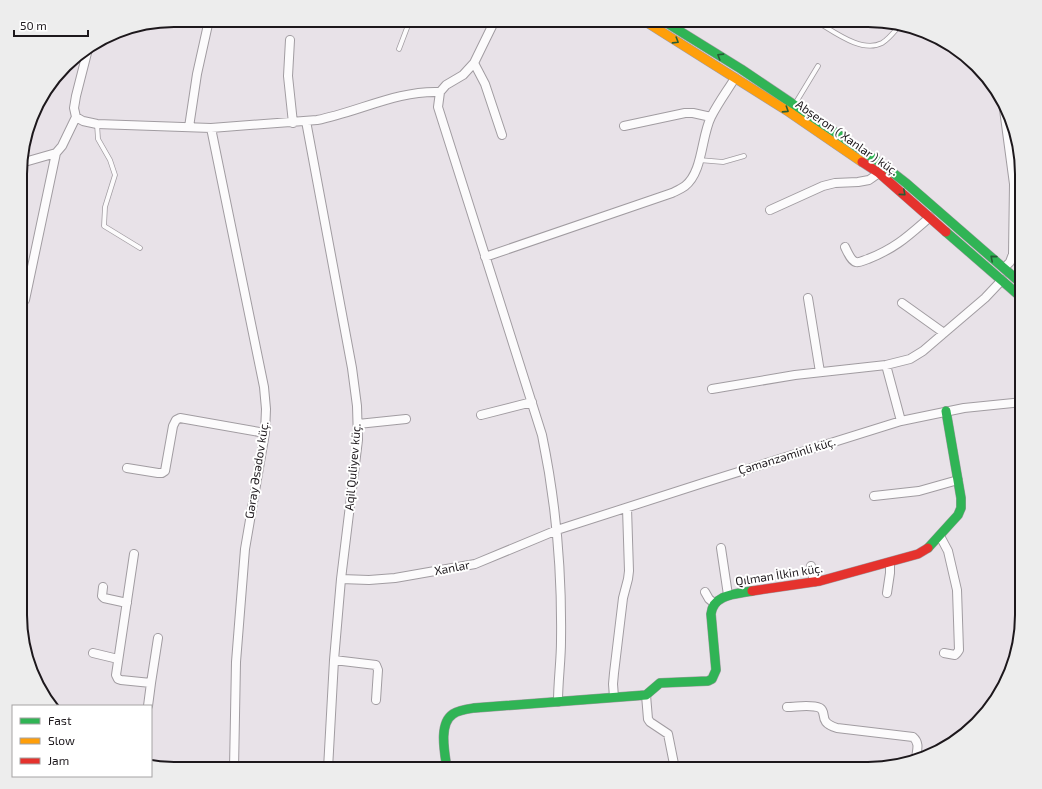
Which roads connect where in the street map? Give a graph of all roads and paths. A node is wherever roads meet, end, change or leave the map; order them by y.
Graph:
1 (207, 27) edge
2 (407, 27) edge
3 (492, 27) edge
4 (654, 27) edge
5 (673, 27) edge
6 (826, 27) edge
7 (896, 30) edge
8 (290, 40) dead end
9 (399, 49) dead end
10 (86, 56) edge
11 (474, 63) junction
12 (818, 66) dead end
13 (741, 69) junction
14 (735, 78) junction
15 (440, 92) junction
16 (794, 104) junction
17 (76, 117) junction
18 (711, 117) junction
19 (306, 121) junction
20 (293, 122) junction
21 (97, 124) junction
22 (624, 126) dead end
23 (189, 127) junction
24 (211, 128) junction
25 (502, 135) dead end
26 (1011, 139) edge
27 (56, 153) junction
28 (744, 156) dead end
29 (699, 160) junction
30 (27, 161) edge
31 (1015, 165) edge
32 (878, 173) junction
33 (770, 210) dead end
34 (930, 216) junction
35 (1015, 226) edge
36 (845, 247) dead end
37 (140, 248) dead end
38 (485, 257) junction
39 (1004, 268) junction
40 (1015, 278) edge
41 (1002, 280) junction
42 (27, 291) edge
43 (1015, 292) edge
44 (808, 298) dead end
45 (902, 303) dead end
46 (944, 333) junction
47 (886, 365) junction
48 (820, 372) junction
49 (712, 389) dead end
50 (532, 402) junction
51 (1015, 403) edge
52 (946, 411) junction
53 (481, 415) dead end
54 (406, 419) dead end
55 (902, 421) junction
56 (358, 424) junction
57 (265, 433) junction
58 (127, 468) dead end
59 (958, 480) junction
60 (874, 496) dead end
61 (627, 508) junction
62 (557, 530) junction
63 (940, 536) junction
64 (721, 548) dead end
65 (134, 554) dead end
66 (890, 562) junction
67 (811, 566) dead end
68 (341, 579) junction
69 (814, 582) junction
70 (103, 587) dead end
71 (705, 592) dead end
72 (887, 594) dead end
73 (728, 595) junction
74 (127, 603) junction
75 (714, 603) junction
76 (158, 638) dead end
77 (93, 653) dead end
78 (944, 653) dead end
79 (118, 659) junction
80 (334, 660) junction
81 (151, 683) junction
82 (646, 695) junction
83 (614, 697) junction
84 (376, 700) dead end
85 (558, 702) junction
86 (148, 705) edge
87 (787, 707) dead end
88 (917, 753) edge
89 (234, 762) edge
90 (328, 762) edge
91 (446, 762) edge
92 (674, 762) edge

1 - 23 street
2 - 9 lane
3 - 11 street
4 -> 14 main road, Abşeron ( Xanlar ) küç.
13 -> 5 main road
6 - 7 lane
8 - 20 street
10 - 17 street
11 - 15 street
11 - 25 street
12 - 16 lane
13 - 14 main road
13 - 16 main road
14 - 18 street
14 -> 32 main road, Abşeron ( Xanlar ) küç.
15 - 19 street
15 - 38 street
39 -> 16 main road
17 - 21 street
17 - 27 street
18 - 22 street
18 - 29 street
19 - 20 street
19 - 56 street, Aqil Quliyev küç.
20 - 24 street
21 - 23 street
21 - 37 lane
23 - 24 street
24 - 57 street, Gəray Əsədov küç.
26 - 31 street
27 - 30 street
27 - 42 street
28 - 29 lane
29 - 38 street
32 - 33 street
32 -> 34 main road, Abşeron ( Xanlar ) küç.
34 - 36 street
34 - 41 main road, Abşeron ( Xanlar ) küç.
35 - 39 street
38 - 50 street
39 - 40 main road
41 - 43 main road, Abşeron ( Xanlar ) küç.
41 - 46 street
44 - 48 street
45 - 46 street
46 - 47 street
47 - 48 street
47 - 55 street
48 - 49 street
50 - 53 street
50 - 62 street
51 - 52 street, Çəmənzəminli küç.
52 - 55 street, Çəmənzəminli küç.
52 - 59 main road, Qılman İlkin küç.
54 - 56 street
55 - 61 street, Çəmənzəminli küç.
56 - 68 street, Aqil Quliyev küç.
57 - 58 street
57 - 89 street, Gəray Əsədov küç.
59 - 60 street
59 - 63 main road, Qılman İlkin küç.
61 - 62 street, Çəmənzəminli küç.
61 - 83 street
62 - 68 street, Xanlar
62 - 85 street
63 - 66 main road, Qılman İlkin küç.
63 - 78 street
64 - 73 street
65 - 74 street
66 - 69 main road, Qılman İlkin küç.
66 - 72 street
67 - 69 street
68 - 80 street, Aqil Quliyev küç.
69 - 73 main road, Qılman İlkin küç.
70 - 74 street
71 - 75 street
73 - 75 main road, Qılman İlkin küç.
74 - 79 street
75 - 82 main road
76 - 81 street
77 - 79 street
79 - 81 street
80 - 84 street
80 - 90 street, Aqil Quliyev küç.
81 - 86 street
82 - 83 main road
82 - 92 street
83 - 85 main road
85 - 91 main road
87 - 88 street

